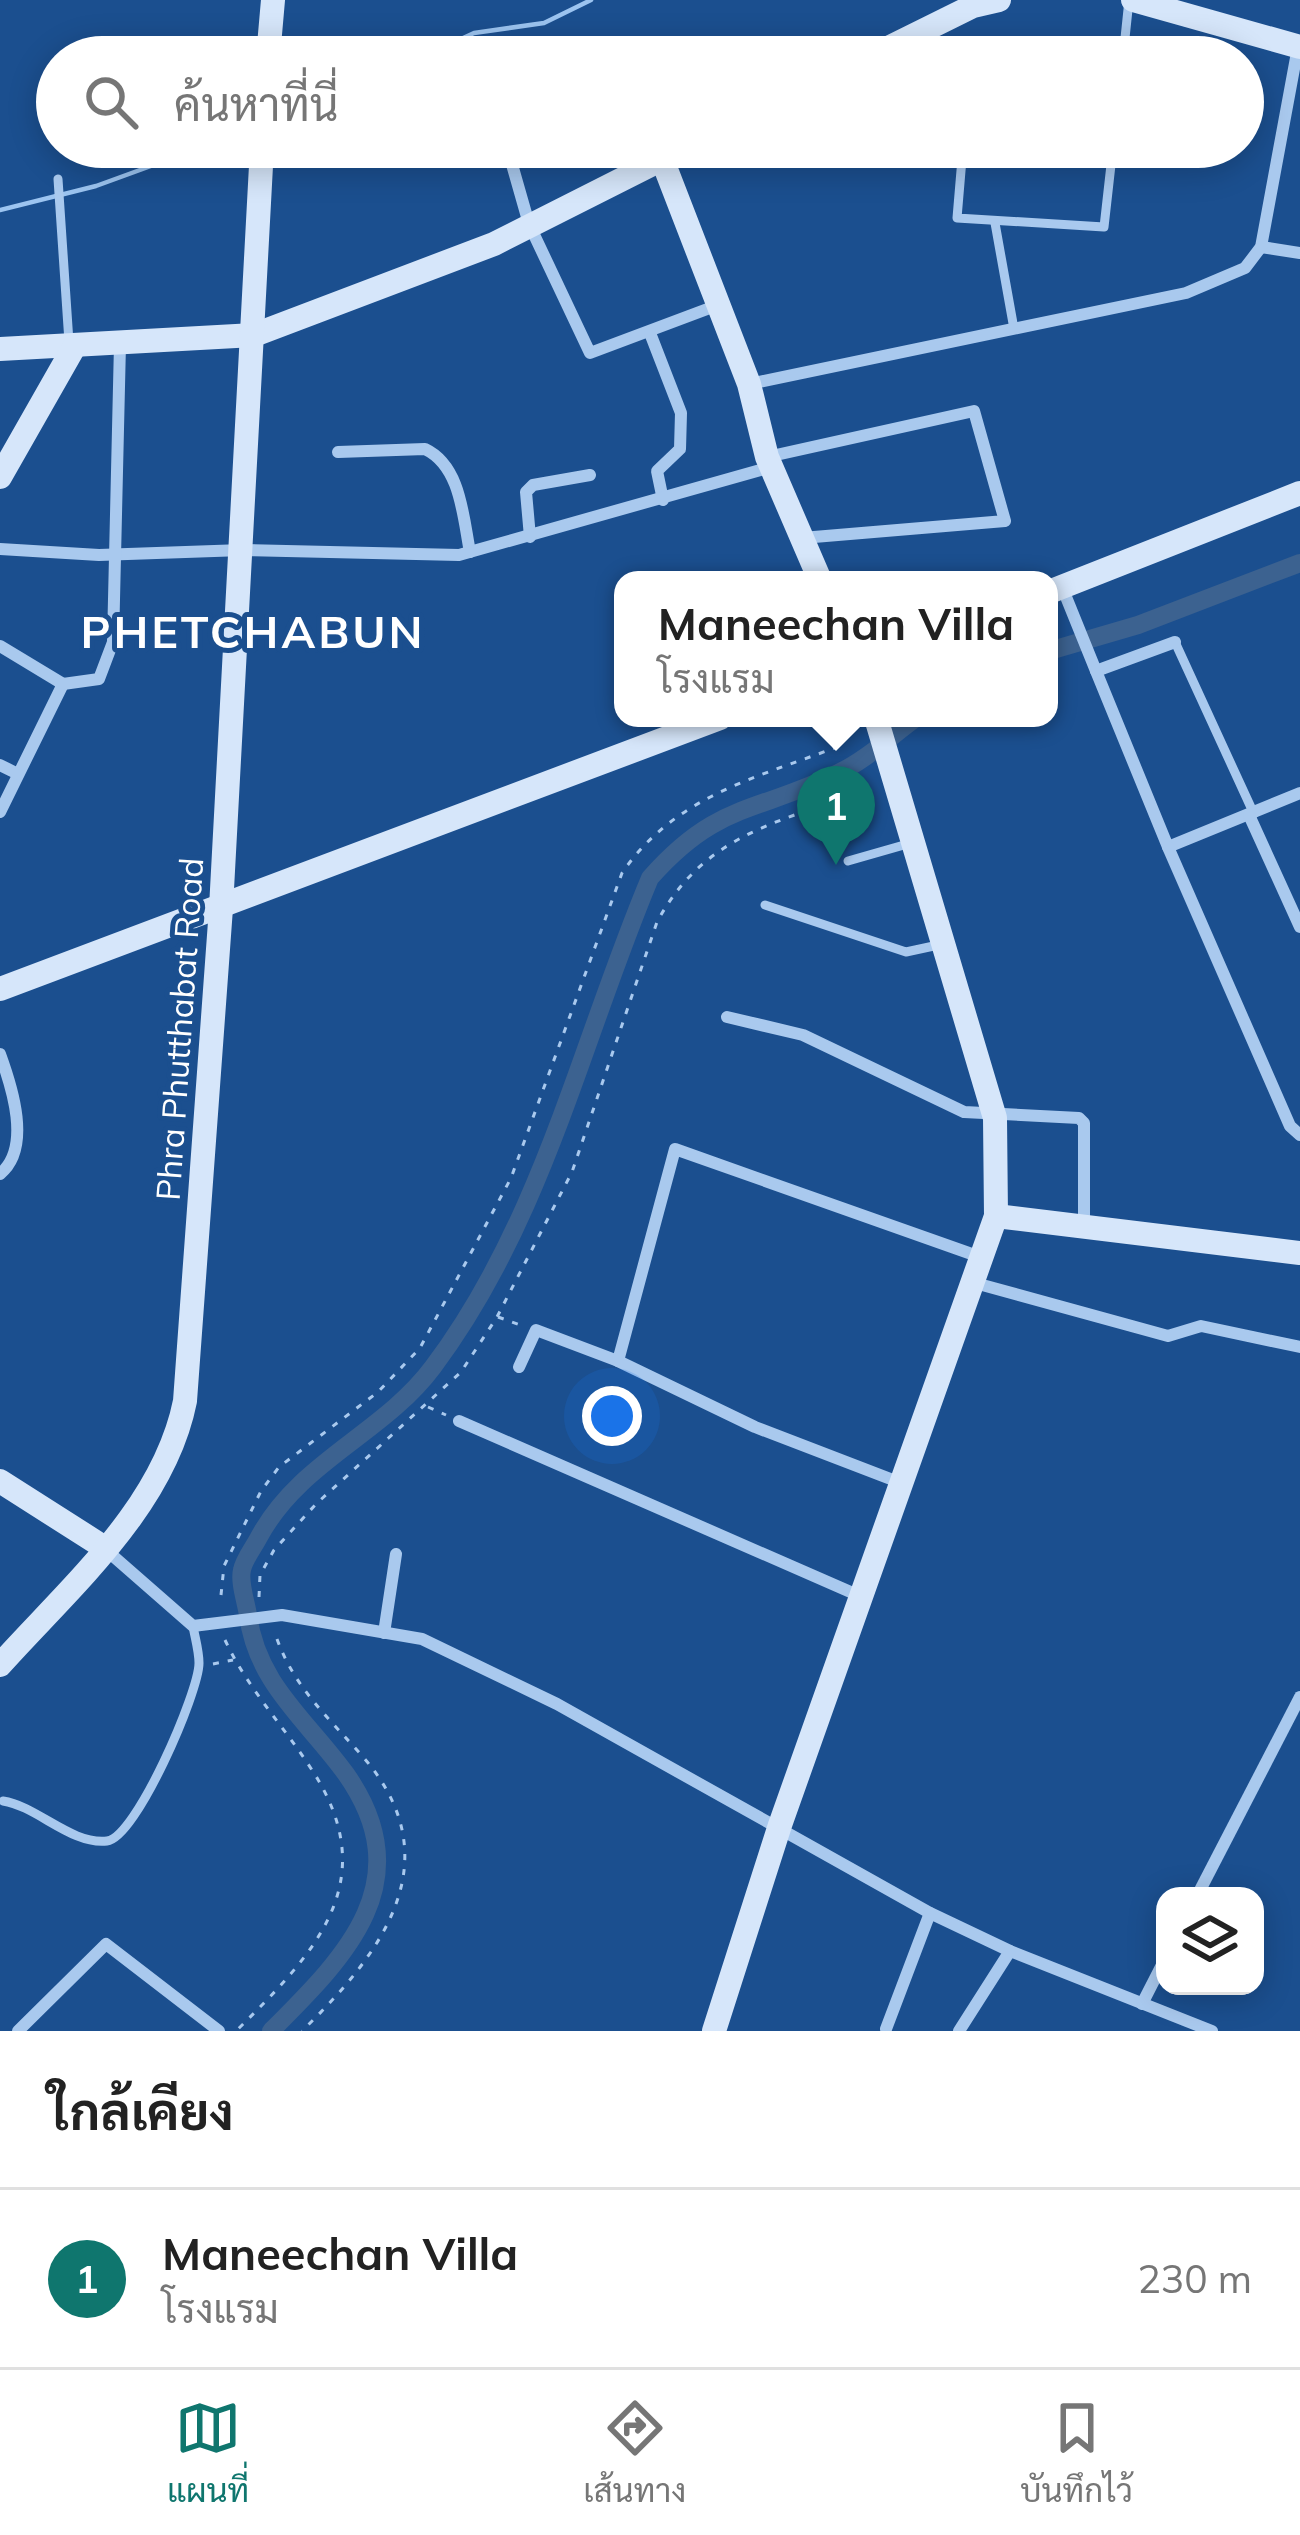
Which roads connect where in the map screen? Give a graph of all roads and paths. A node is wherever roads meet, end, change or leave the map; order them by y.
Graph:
1 (273, 0) edge
2 (999, 0) edge
3 (1131, 0) edge
4 (945, 9) edge
5 (270, 36) edge
6 (927, 36) edge
7 (1126, 36) edge
8 (1262, 36) edge
9 (1264, 36) edge
10 (1299, 46) edge
11 (261, 168) edge
12 (513, 168) edge
13 (644, 168) edge
14 (665, 168) edge
15 (962, 168) edge
16 (1111, 168) edge
17 (58, 180) dead end
18 (994, 223) junction
19 (529, 224) junction
20 (1261, 247) junction
21 (1300, 254) edge
22 (718, 305) junction
23 (1014, 329) junction
24 (650, 334) junction
25 (254, 335) junction
26 (121, 344) junction
27 (72, 347) junction
28 (0, 350) edge
29 (748, 383) junction
30 (338, 452) dead end
31 (770, 462) junction
32 (590, 475) dead end
33 (0, 477) edge
34 (1300, 493) edge
35 (663, 500) junction
36 (530, 536) junction
37 (802, 538) junction
38 (0, 549) edge
39 (243, 550) junction
40 (470, 552) junction
41 (118, 555) junction
42 (816, 571) edge
43 (1060, 593) edge
44 (1175, 642) joint
45 (0, 646) edge
46 (1094, 667) junction
47 (63, 684) junction
48 (696, 727) edge
49 (849, 727) edge
50 (879, 727) edge
51 (0, 765) edge
52 (18, 774) junction
53 (857, 793) dead end
54 (1300, 793) edge
55 (0, 812) edge
56 (1251, 814) junction
57 (916, 842) junction
58 (1168, 847) junction
59 (848, 861) dead end
60 (765, 905) dead end
61 (221, 908) junction
62 (1300, 927) edge
63 (946, 944) junction
64 (0, 988) edge
65 (727, 1017) dead end
66 (0, 1054) edge
67 (995, 1118) junction
68 (1300, 1135) edge
69 (0, 1174) edge
70 (996, 1216) junction
71 (1084, 1226) junction
72 (1300, 1253) edge
73 (980, 1271) junction
74 (497, 1317) junction
75 (536, 1330) junction
76 (1300, 1347) edge
77 (618, 1361) junction
78 (519, 1367) dead end
79 (424, 1406) junction
80 (459, 1421) joint
81 (0, 1481) edge
82 (902, 1484) junction
83 (105, 1548) junction
84 (396, 1554) dead end
85 (221, 1595) dead end
86 (259, 1597) dead end
87 (862, 1597) junction
88 (193, 1626) junction
89 (384, 1633) junction
90 (277, 1639) dead end
91 (224, 1640) dead end
92 (234, 1660) junction
93 (0, 1665) edge
94 (199, 1666) junction
95 (1300, 1697) edge
96 (2, 1798) edge
97 (0, 1813) edge
98 (780, 1826) junction
99 (1202, 1887) edge
100 (930, 1913) junction
101 (1010, 1952) junction
102 (1156, 1976) edge
103 (1142, 2003) junction
104 (886, 2029) edge
105 (18, 2031) edge
106 (220, 2031) edge
107 (236, 2031) edge
108 (302, 2031) edge
109 (714, 2031) edge
110 (958, 2031) edge
111 (1212, 2031) edge

1 - 5 street
2 - 4 street
3 - 7 lane
3 - 8 street
4 - 6 street
9 - 10 street
10 - 20 street
11 - 25 street, Phra Phutthabat Road
12 - 19 street
13 - 19 street
14 - 22 street
15 - 18 lane
16 - 18 lane
17 - 27 lane
18 - 23 lane
19 - 24 street
19 - 25 street
20 - 21 street
20 - 23 street
22 - 24 street
22 - 29 street
23 - 29 street
24 - 35 street
25 - 26 street
25 - 39 street, Phra Phutthabat Road
26 - 27 street
26 - 41 street
27 - 28 street
27 - 33 street
29 - 31 street
30 - 40 street
31 - 35 street
31 - 37 street
31 - 37 street
32 - 36 street
34 - 43 street
35 - 36 street
36 - 40 street
37 - 42 street
38 - 41 street
39 - 40 street
39 - 41 street
39 - 61 street, Phra Phutthabat Road
41 - 47 street
43 - 46 street
44 - 46 street
44 - 56 lane
45 - 47 street
46 - 58 street
47 - 52 street
48 - 61 street
49 - 85 path
50 - 57 street
51 - 52 street
52 - 55 street
53 - 74 path
54 - 56 street
56 - 58 street
56 - 62 street
57 - 59 lane
57 - 63 street
58 - 68 street
60 - 63 lane
61 - 64 street
61 - 83 street, Phra Phutthabat Road
63 - 67 street
65 - 67 street
66 - 69 street
67 - 70 street
67 - 71 street
70 - 71 street
70 - 73 street
71 - 72 street
73 - 76 street
73 - 77 street
73 - 82 street
74 - 75 path
74 - 79 path
75 - 77 street
75 - 78 street
77 - 82 street
79 - 80 path
79 - 86 path
80 - 87 street
81 - 83 street
82 - 87 street
83 - 88 street
83 - 93 street, Phra Phutthabat Road
84 - 89 street
87 - 98 street
88 - 89 street
88 - 94 lane
89 - 98 street
90 - 108 path
91 - 92 path
92 - 94 path
92 - 107 path
94 - 96 lane
95 - 99 street
96 - 97 lane
98 - 100 street
98 - 109 street
100 - 101 street
100 - 104 street
101 - 103 street
101 - 110 street
102 - 103 street
103 - 111 street
105 - 106 street

